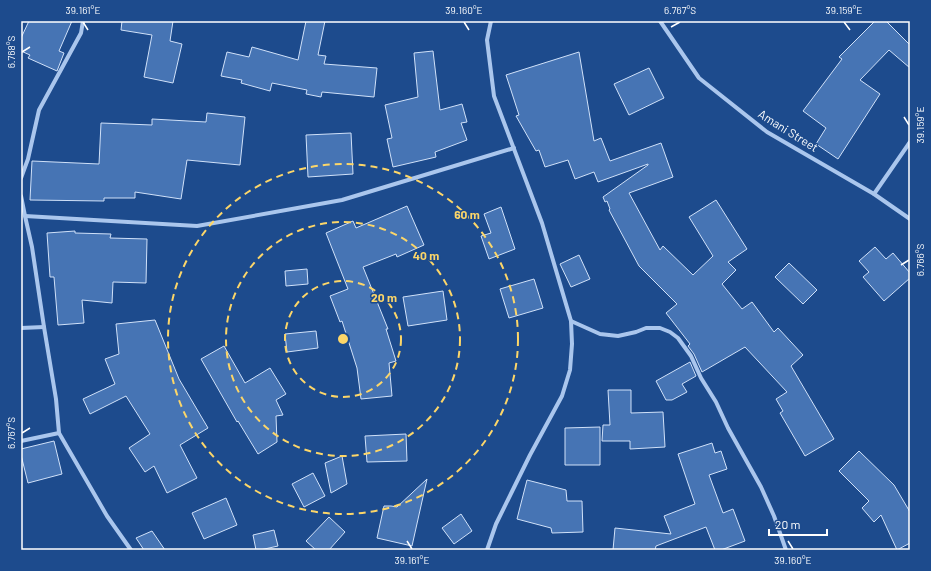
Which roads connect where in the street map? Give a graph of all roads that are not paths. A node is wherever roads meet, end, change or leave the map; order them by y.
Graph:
1 (83, 21) edge
2 (491, 21) edge
3 (660, 21) edge
4 (910, 142) edge
5 (514, 148) junction
6 (21, 178) edge
7 (874, 194) junction
8 (21, 196) edge
9 (25, 216) junction
10 (910, 219) edge
11 (571, 321) junction
12 (44, 327) junction
13 (21, 328) edge
14 (59, 433) junction
15 (21, 441) edge
16 (131, 550) edge
17 (487, 550) edge
18 (786, 550) edge

1 - 6 street
2 - 5 street
3 - 7 street, Amani Street
4 - 7 street
5 - 9 street
5 - 11 street
7 - 10 street, Amani Street
8 - 9 street
9 - 12 street
11 - 17 street
11 - 18 street
12 - 13 street
12 - 14 street
14 - 15 street
14 - 16 street

